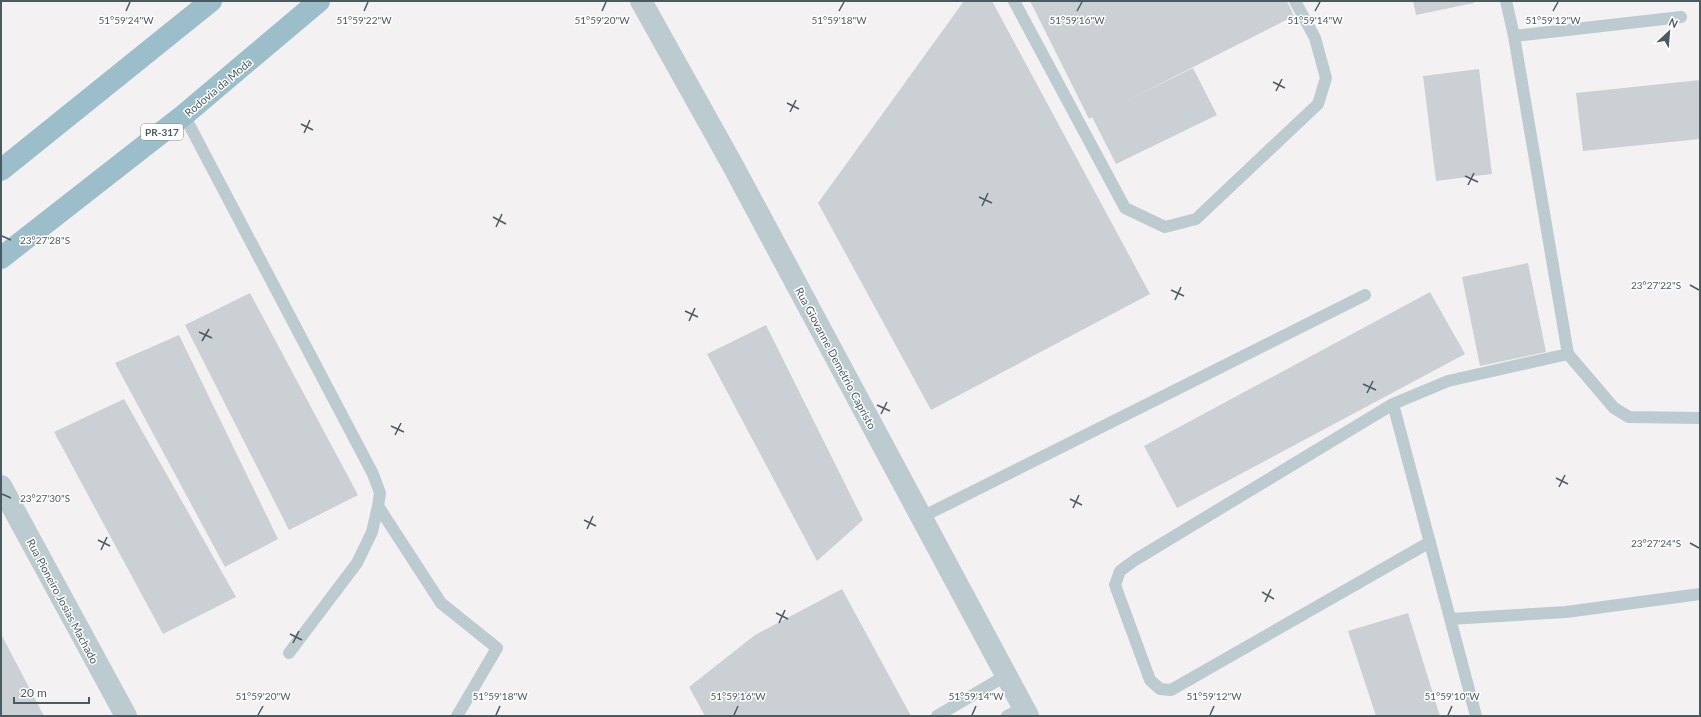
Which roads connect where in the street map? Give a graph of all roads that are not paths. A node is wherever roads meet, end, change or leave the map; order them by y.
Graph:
1 (211, 1) edge
2 (319, 1) edge
3 (641, 1) edge
4 (1014, 1) edge
5 (1295, 1) edge
6 (1506, 1) edge
7 (1681, 17) dead end
8 (1514, 36) junction
9 (184, 115) junction
10 (1, 170) edge
11 (1, 258) edge
12 (1365, 295) dead end
13 (1568, 354) junction
14 (1393, 404) junction
15 (1700, 418) edge
16 (1, 486) edge
17 (378, 506) junction
18 (922, 518) junction
19 (1430, 542) junction
20 (1700, 594) edge
21 (1450, 619) junction
22 (289, 653) dead end
23 (1007, 675) junction
24 (1020, 713) edge
25 (126, 716) edge
26 (457, 716) edge
27 (937, 716) edge
28 (1476, 716) edge

1 - 10 highway
2 - 9 highway, Rodovia da Moda / PR-317
3 - 18 street, Rua Giovanne Demétrio Capristo
4 - 5 lane
6 - 8 lane
7 - 8 lane
8 - 13 lane
9 - 11 highway, Rodovia da Moda / PR-317
9 - 17 lane
12 - 18 lane
13 - 14 lane
13 - 15 lane
14 - 19 lane
14 - 19 lane
16 - 25 street, Rua Pioneiro Josias Machado
17 - 22 lane
17 - 26 lane
18 - 23 street, Rua Giovanne Demétrio Capristo
19 - 21 lane
20 - 21 lane
21 - 28 lane
23 - 24 street, Rua Giovanne Demétrio Capristo
23 - 27 lane

